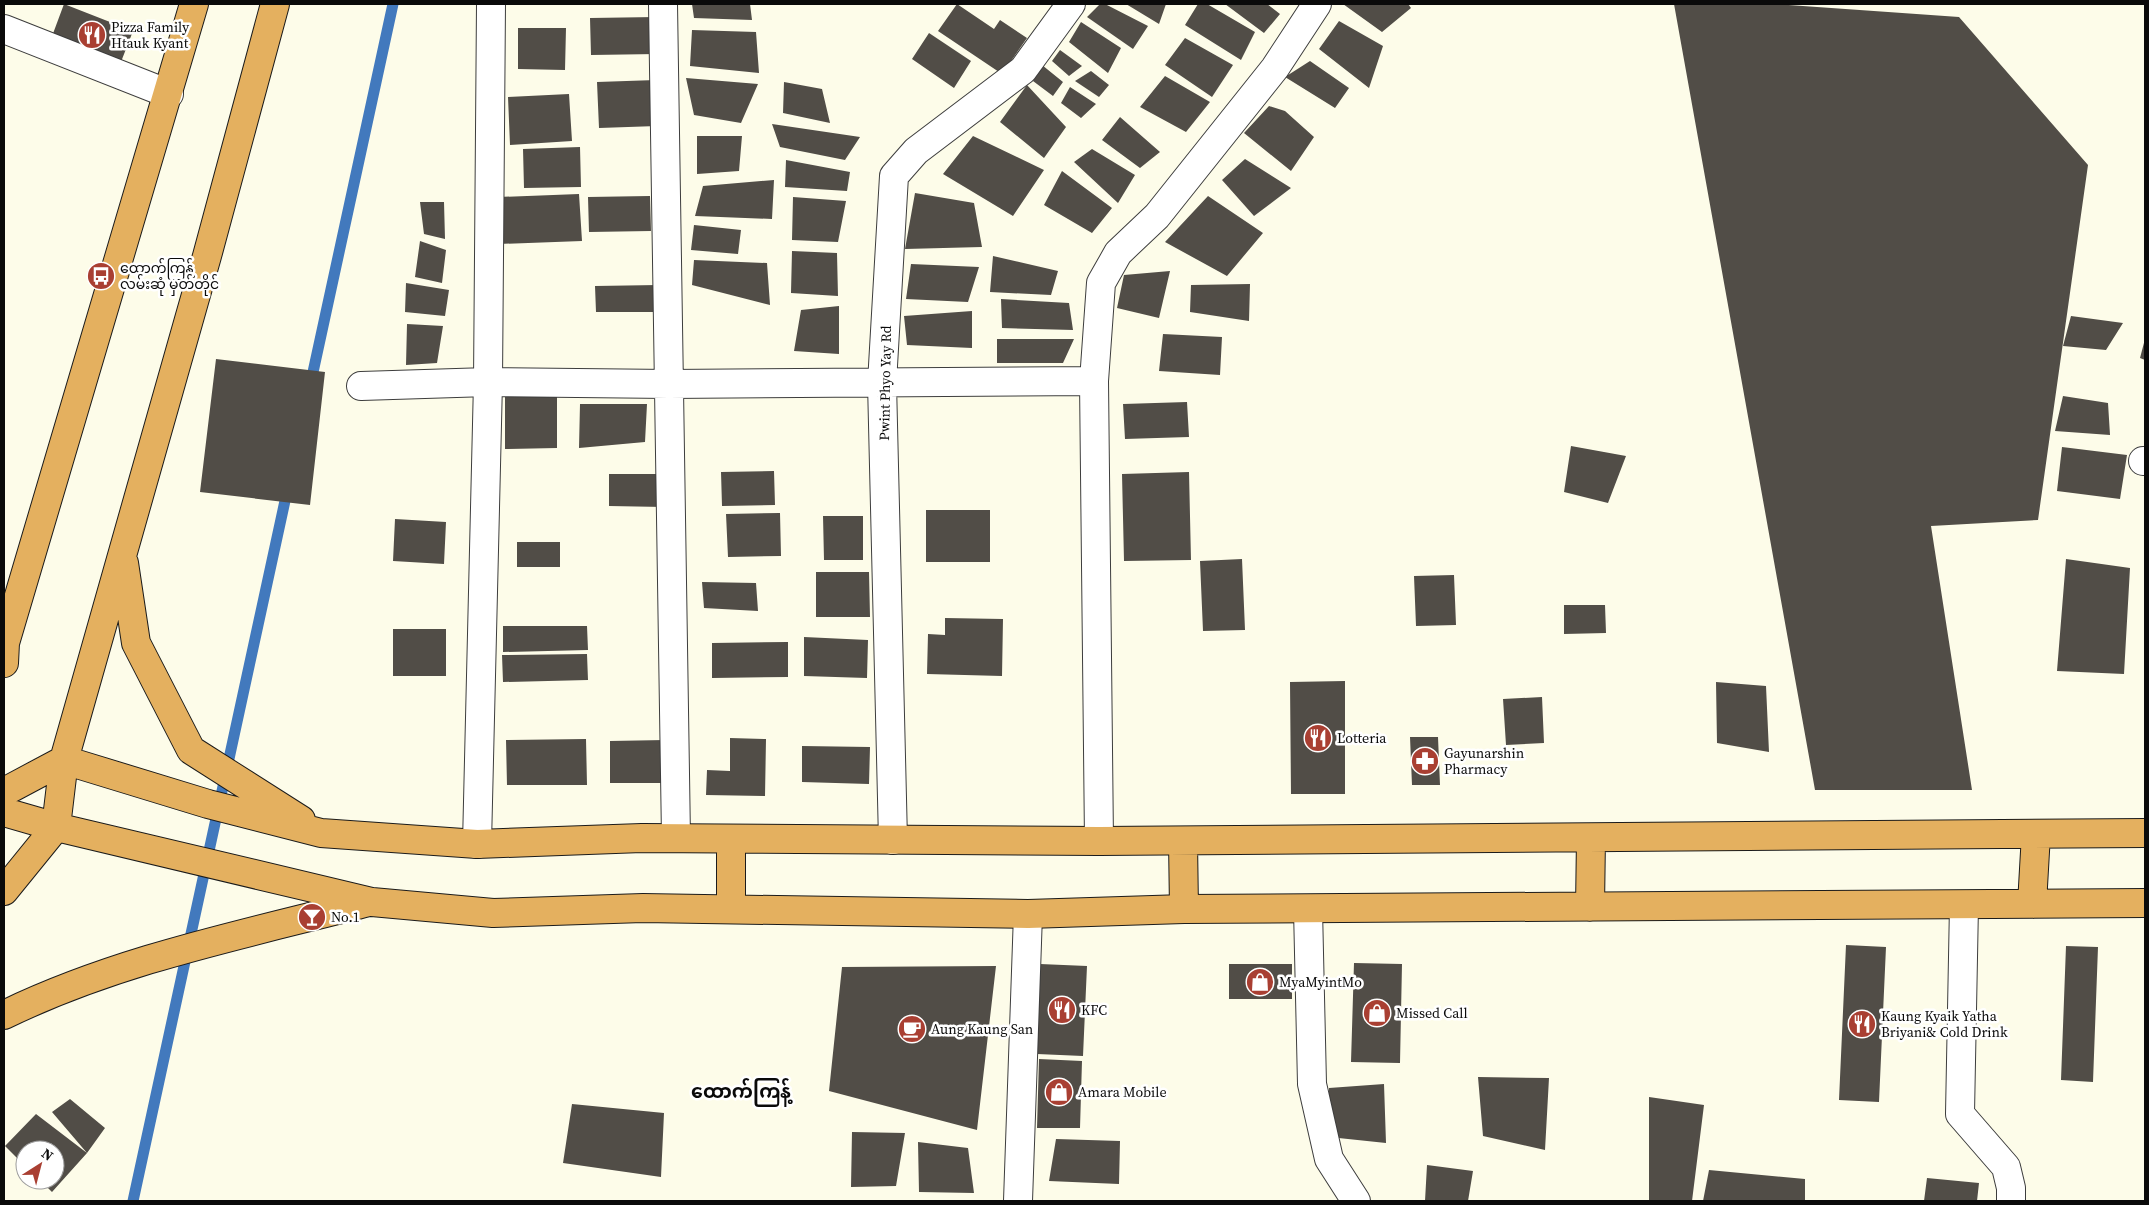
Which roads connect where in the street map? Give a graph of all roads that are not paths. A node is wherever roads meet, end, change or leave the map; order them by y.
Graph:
1 (194, 4) edge
2 (275, 4) edge
3 (492, 4) edge
4 (663, 4) edge
5 (1071, 4) edge
6 (1317, 4) edge
7 (4, 29) edge
8 (169, 94) junction
9 (1094, 381) junction
10 (488, 382) junction
11 (882, 383) junction
12 (669, 384) junction
13 (361, 386) dead end
14 (122, 553) junction
15 (4, 648) edge
16 (64, 760) junction
17 (4, 792) edge
18 (4, 812) edge
19 (56, 827) junction
20 (321, 833) junction
21 (2145, 833) edge
22 (2036, 834) junction
23 (676, 838) junction
24 (731, 838) junction
25 (1591, 838) junction
26 (893, 840) junction
27 (1099, 841) junction
28 (1182, 841) junction
29 (477, 844) junction
30 (4, 892) edge
31 (372, 902) junction
32 (2145, 903) edge
33 (2032, 904) junction
34 (1964, 905) junction
35 (1590, 907) junction
36 (731, 909) junction
37 (1184, 909) junction
38 (1308, 909) junction
39 (1028, 914) junction
40 (4, 1015) edge
41 (1018, 1201) edge
42 (1356, 1201) edge
43 (2011, 1201) edge

1 - 8 highway
2 - 14 highway
3 - 10 street
4 - 12 street
5 - 11 street, Pwint Phyo Yay Rd
6 - 9 street
7 - 8 street
8 - 15 highway
9 - 11 street
9 - 27 street
10 - 12 street
10 - 13 street
10 - 29 street
11 - 12 street
11 - 26 street, Pwint Phyo Yay Rd
12 - 23 street
14 - 16 highway
14 - 20 highway
16 - 17 highway
16 - 19 highway
16 - 20 highway
18 - 19 highway
19 - 30 highway
19 - 31 highway
20 - 29 highway
21 - 22 highway
22 - 25 highway
22 - 33 highway
23 - 24 highway
23 - 29 highway
24 - 26 highway
24 - 36 highway
25 - 28 highway
25 - 35 highway
26 - 27 highway
27 - 28 highway
28 - 37 highway
31 - 36 highway
31 - 40 highway
32 - 33 highway
33 - 34 highway
34 - 35 highway
34 - 43 street
35 - 38 highway
36 - 39 highway
37 - 38 highway
37 - 39 highway
38 - 42 street
39 - 41 street

